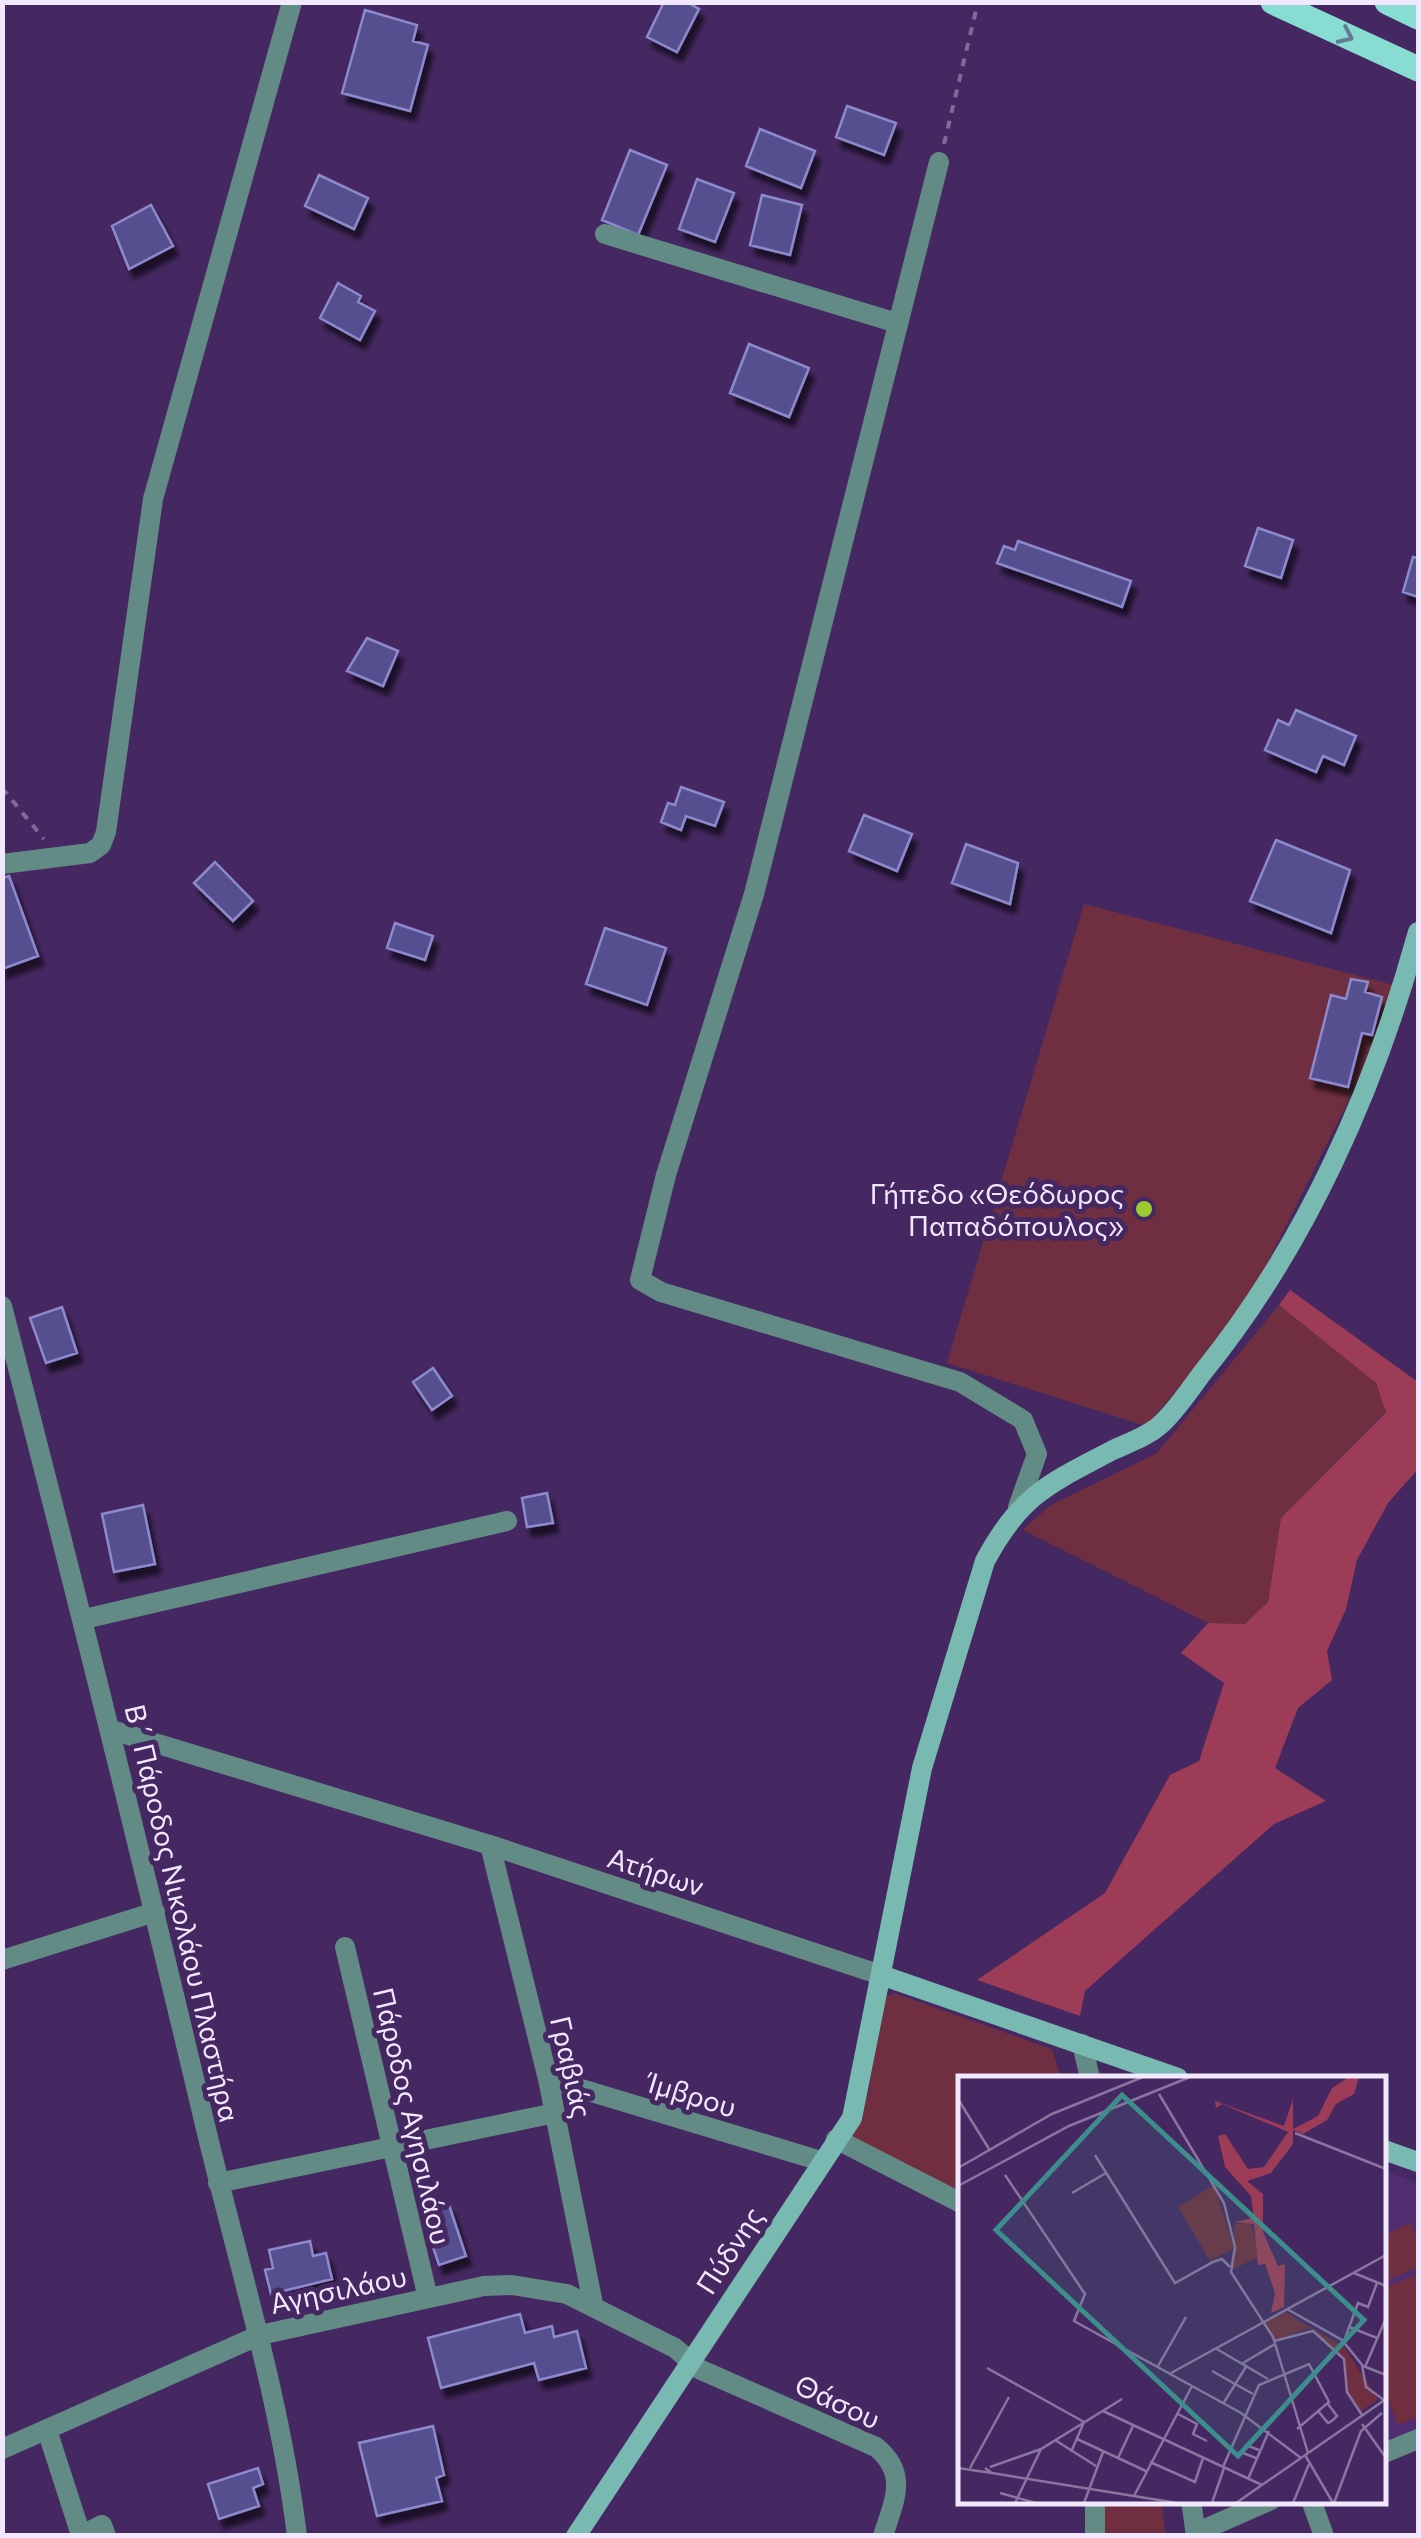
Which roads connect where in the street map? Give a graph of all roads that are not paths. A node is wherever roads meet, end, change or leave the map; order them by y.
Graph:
1 (292, 2) edge
2 (1273, 2) edge
3 (1387, 2) edge
4 (1418, 17) edge
5 (1418, 69) edge
6 (939, 162) road end
7 (605, 234) dead end
8 (898, 323) junction
9 (2, 864) edge
10 (1418, 932) edge
11 (2, 1306) edge
12 (1018, 1507) junction
13 (507, 1522) dead end
14 (84, 1619) junction
15 (112, 1730) junction
16 (490, 1845) junction
17 (154, 1912) junction
18 (344, 1947) dead end
19 (2, 1960) edge
20 (881, 1975) junction
21 (1082, 2044) junction
22 (1090, 2076) edge
23 (1172, 2076) edge
24 (548, 2079) junction
25 (555, 2113) junction
26 (836, 2139) junction
27 (393, 2144) junction
28 (1386, 2151) edge
29 (820, 2162) junction
30 (1418, 2162) edge
31 (218, 2183) junction
32 (958, 2200) edge
33 (428, 2298) junction
34 (593, 2304) junction
35 (260, 2334) junction
36 (688, 2362) junction
37 (46, 2430) junction
38 (1418, 2439) edge
39 (2, 2448) edge
40 (1386, 2452) edge
41 (1094, 2503) edge
42 (1192, 2503) edge
43 (1264, 2503) edge
44 (1311, 2503) edge
45 (1196, 2534) edge
46 (80, 2535) edge
47 (106, 2536) edge
48 (297, 2536) edge
49 (576, 2536) edge
50 (883, 2536) edge
51 (1095, 2536) edge
52 (1324, 2536) edge

1 - 9 street
2 -> 5 main road
3 - 4 main road
6 - 8 street
7 - 8 street
8 - 12 street
10 - 12 street
11 - 14 street, Β΄ Πάροδος Νικολάου Πλαστήρα
12 - 20 street, Πύδνης
13 - 14 street
14 - 15 street, Β΄ Πάροδος Νικολάου Πλαστήρα
15 - 16 street, Ατήρων
15 - 17 street, Β΄ Πάροδος Νικολάου Πλαστήρα
16 - 20 street, Ατήρων
16 - 24 street, Γραβιάς
17 - 19 street
17 - 31 street, Β΄ Πάροδος Νικολάου Πλαστήρα
18 - 27 street, Πάροδος Αγησιλάου
20 - 21 street, Ατήρων
20 - 26 street, Πύδνης
21 - 22 street
21 - 23 street, Ατήρων
24 - 25 street, Γραβιάς
24 - 29 street, Ίμβρου
25 - 27 street
25 - 34 street, Γραβιάς
26 - 29 street, Πύδνης
26 - 32 street
27 - 31 street
27 - 33 street, Πάροδος Αγησιλάου
28 - 30 street
29 - 36 street, Πύδνης
31 - 35 street, Β΄ Πάροδος Νικολάου Πλαστήρα
33 - 34 street, Αγησιλάου
33 - 35 street, Αγησιλάου
34 - 36 street, Αγησιλάου
35 - 37 street, Αγησιλάου
35 - 48 street, Β΄ Πάροδος Νικολάου Πλαστήρα
36 - 49 street, Πύδνης
36 - 50 street, Θάσου
37 - 39 street, Αγησιλάου
37 - 46 street
38 - 40 street
41 - 51 street
42 - 45 street
43 - 45 street
44 - 52 street
46 - 47 street

